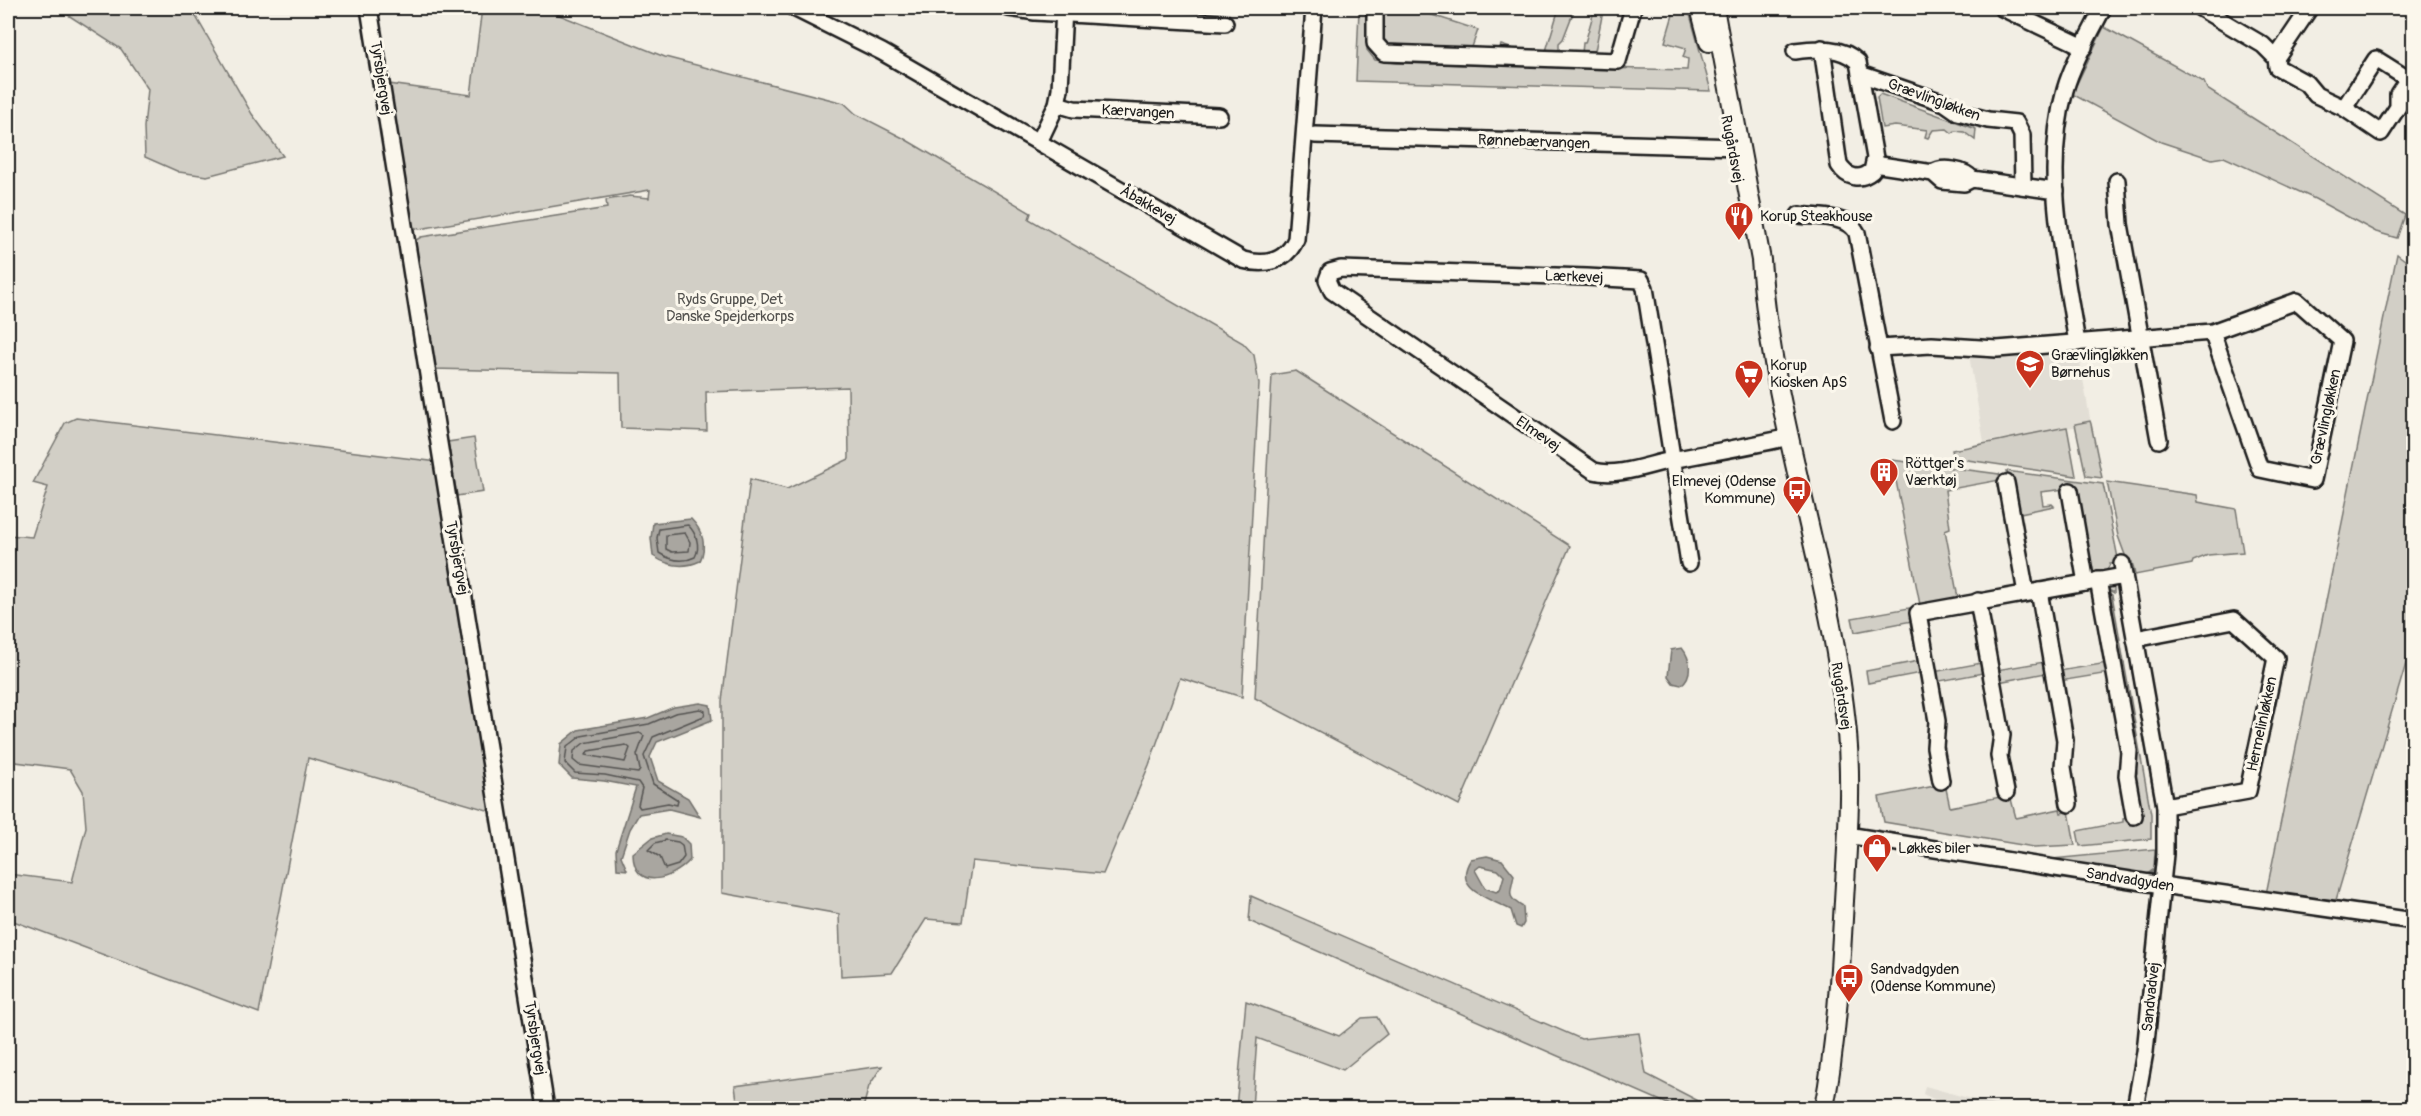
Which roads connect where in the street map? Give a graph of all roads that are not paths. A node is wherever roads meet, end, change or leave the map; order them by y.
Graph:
1 (369, 8) edge
2 (1009, 8) edge
3 (1314, 8) edge
4 (1375, 8) edge
5 (1633, 8) edge
6 (1700, 8) edge
7 (1708, 8) edge
8 (1714, 8) edge
9 (2002, 8) edge
10 (2103, 8) edge
11 (2200, 8) edge
12 (2309, 9) dead end
13 (805, 10) edge
14 (1064, 11) edge
15 (1225, 23) dead end
16 (1720, 45) junction
17 (2084, 47) junction
18 (1822, 48) junction
19 (1795, 51) dead end
20 (2276, 58) junction
21 (1860, 74) junction
22 (1057, 104) junction
23 (2344, 108) junction
24 (1219, 116) dead end
25 (1324, 131) dead end
26 (1039, 142) junction
27 (1736, 148) junction
28 (1875, 164) junction
29 (2117, 181) dead end
30 (2023, 186) junction
31 (2056, 191) junction
32 (1799, 215) dead end
33 (1327, 276) joint
34 (2212, 332) junction
35 (2140, 338) junction
36 (2077, 344) junction
37 (1878, 348) junction
38 (1893, 421) dead end
39 (1790, 437) junction
40 (2159, 440) dead end
41 (1672, 460) junction
42 (2006, 483) dead end
43 (2070, 491) dead end
44 (1689, 563) dead end
45 (2092, 582) junction
46 (2032, 592) junction
47 (1978, 601) junction
48 (2135, 639) junction
49 (1941, 780) dead end
50 (2006, 792) dead end
51 (2069, 804) dead end
52 (2165, 806) junction
53 (2134, 816) dead end
54 (1847, 836) junction
55 (2162, 885) junction
56 (2414, 921) edge
57 (546, 1108) edge
58 (1824, 1108) edge
59 (2134, 1108) edge

1 - 57 street, Tyrsbjergvej
2 - 14 street
3 - 26 street, Åbakkevej
4 - 5 street
6 - 27 main road, Rugårdsvej
7 - 16 main road
8 - 16 main road, Rugårdsvej
9 - 17 street
10 - 17 street
11 - 20 street
12 - 20 street
13 - 26 street, Åbakkevej
14 - 15 street
14 - 22 street
16 - 27 main road, Rugårdsvej
17 - 31 street
18 - 19 street, Grævlingløkken
18 - 21 street, Grævlingløkken
18 - 28 street
20 - 23 street
21 - 28 street, Grævlingløkken
21 - 30 street, Grævlingløkken
22 - 24 street, Kærvangen
22 - 26 street
23 - 23 street
25 - 27 street, Rønnebærvangen
27 - 39 main road, Rugårdsvej
28 - 30 street
29 - 35 street
30 - 31 street
31 - 36 street
32 - 37 street
33 - 41 street, Elmevej
33 - 41 street, Lærkevej
34 - 34 street, Grævlingløkken
34 - 35 street, Grævlingløkken
35 - 36 street, Grævlingløkken
35 - 40 street
36 - 37 street, Grævlingløkken
37 - 38 street
39 - 41 street, Elmevej
39 - 54 main road, Rugårdsvej
41 - 44 street
42 - 46 street
43 - 45 street
45 - 46 street
45 - 48 street
45 - 53 street
46 - 47 street
46 - 51 street
47 - 49 street
47 - 50 street
48 - 52 street
48 - 52 street, Hermelinløkken
52 - 55 street
54 - 55 street, Sandvadgyden
54 - 58 main road, Rugårdsvej
55 - 56 street, Sandvadgyden
55 - 59 street, Sandvadvej

